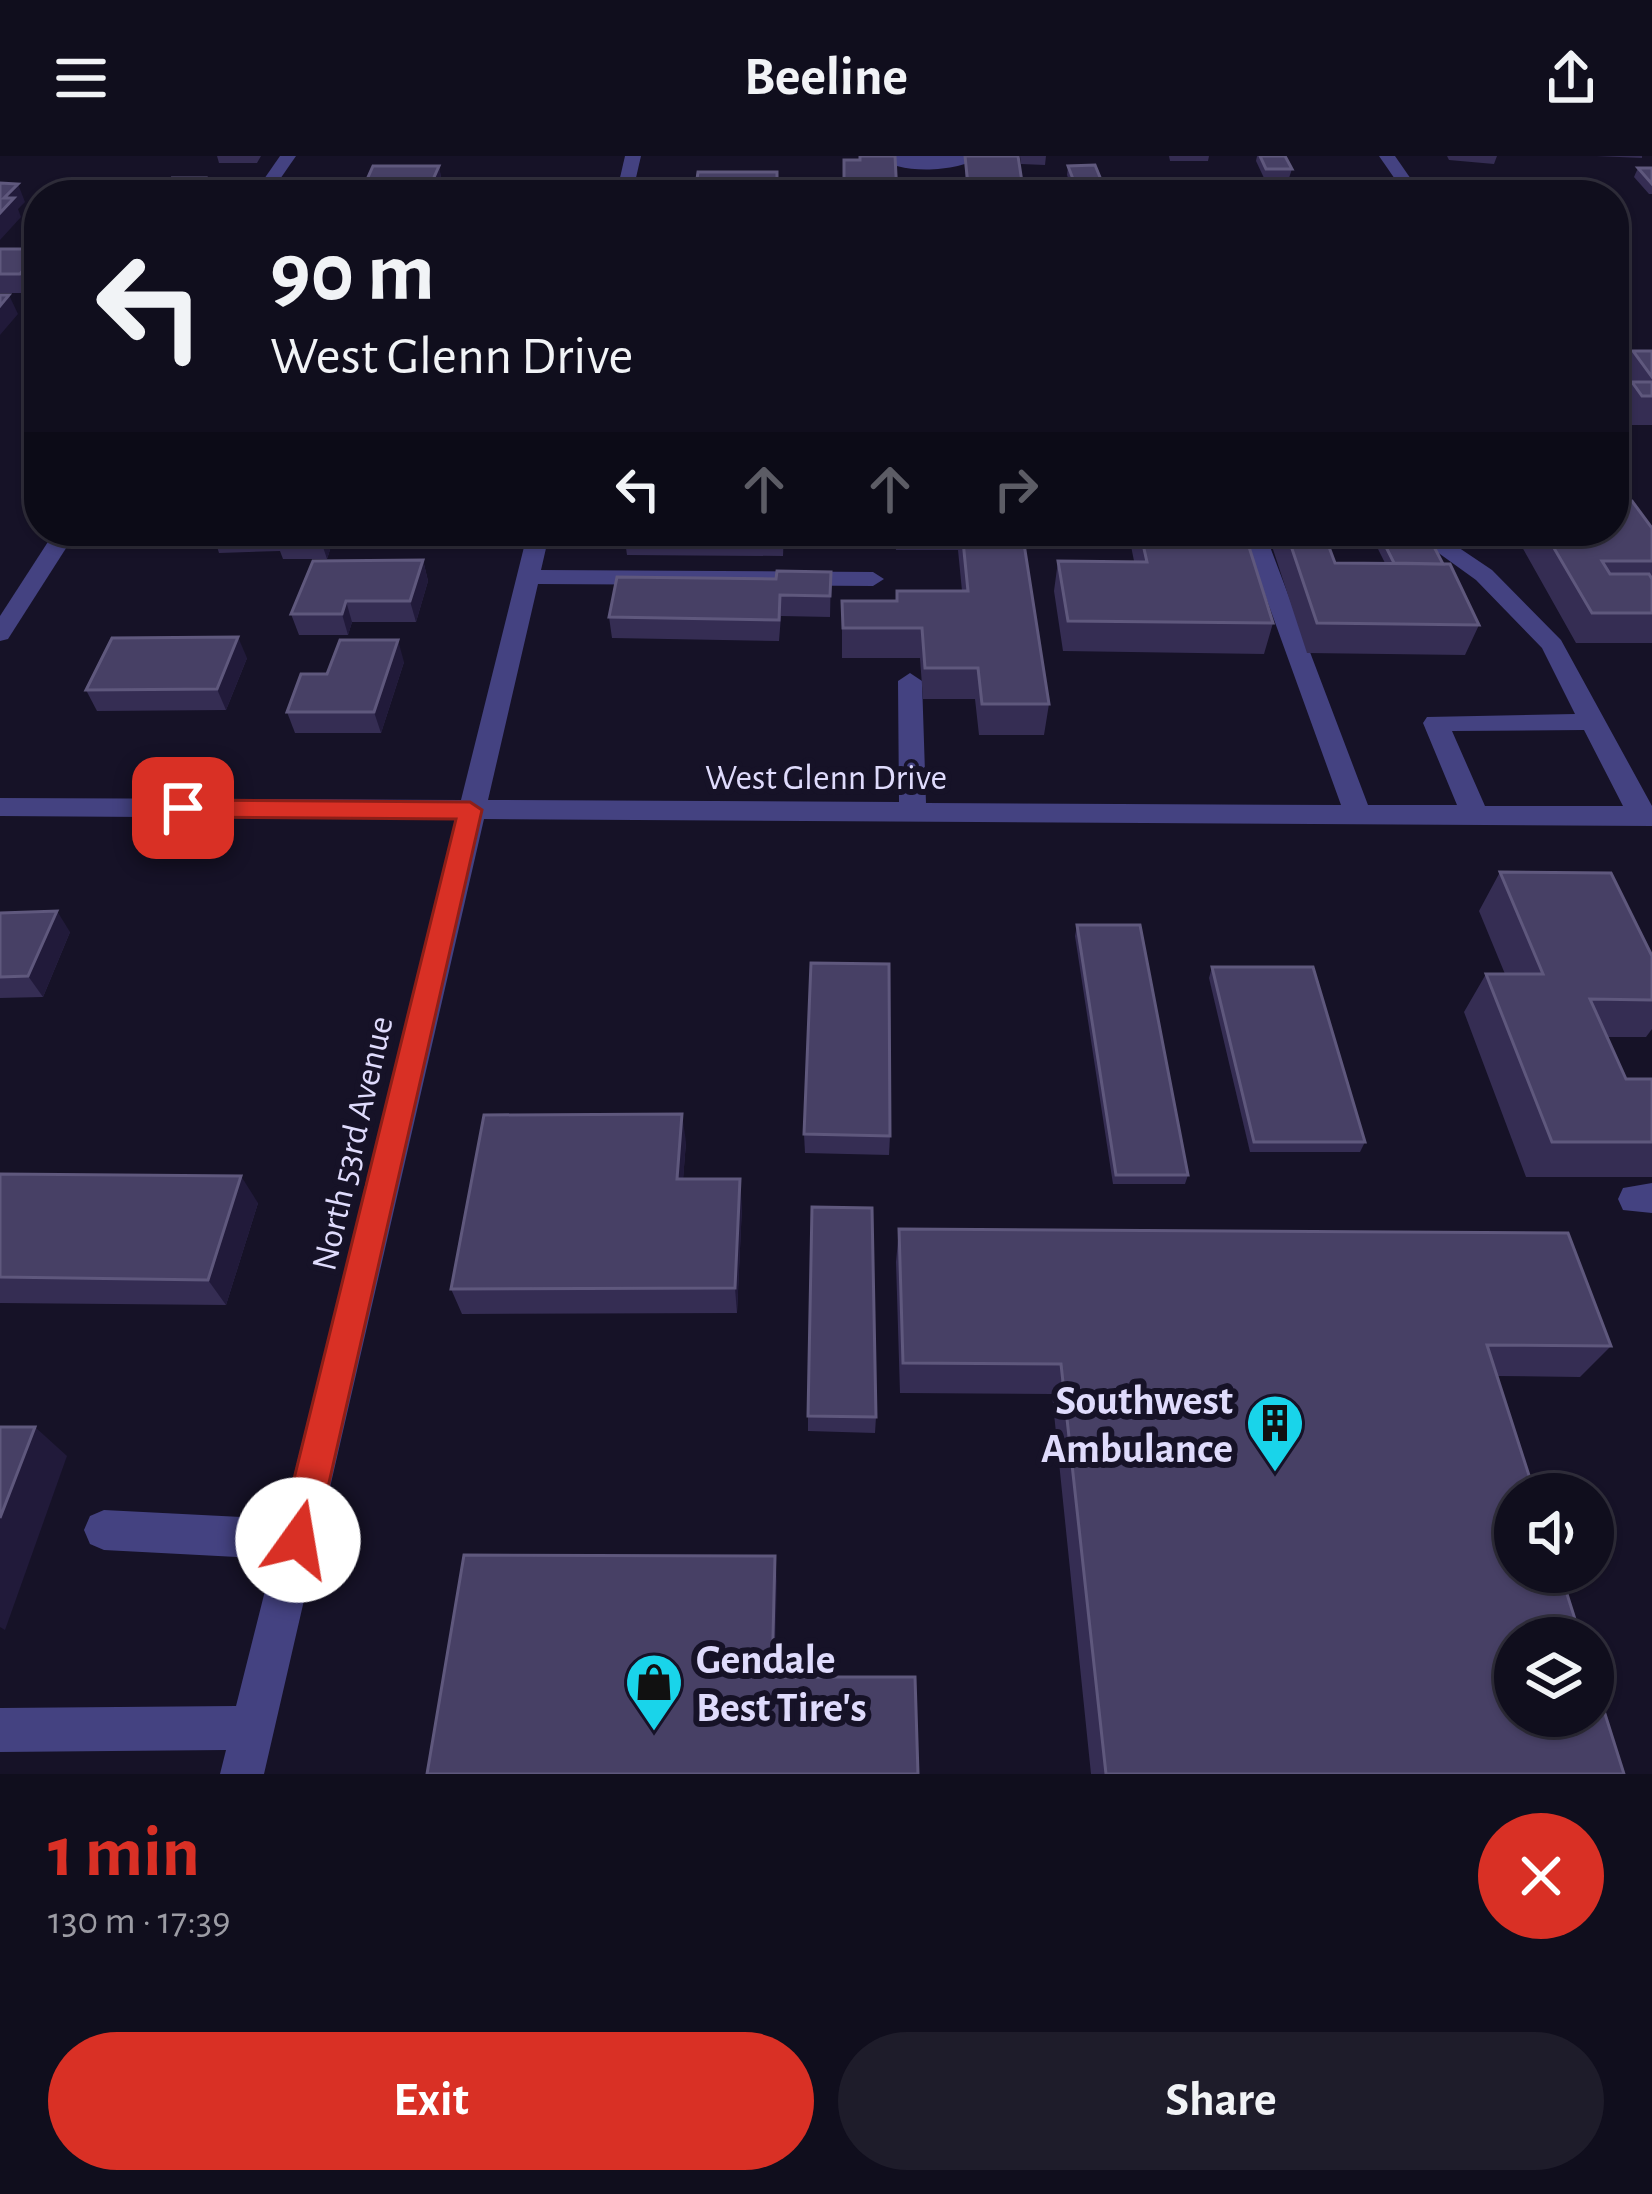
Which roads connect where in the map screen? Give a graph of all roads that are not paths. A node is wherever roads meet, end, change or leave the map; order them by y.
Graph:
1 (886, 156) edge
2 (974, 156) edge
3 (56, 546) edge
4 (535, 546) edge
5 (1259, 546) edge
6 (1441, 546) edge
7 (528, 577) junction
8 (873, 579) dead end
9 (0, 634) edge
10 (910, 680) dead end
11 (1592, 722) junction
12 (0, 807) edge
13 (470, 810) junction
14 (913, 813) junction
15 (1358, 815) junction
16 (1474, 815) junction
17 (1647, 816) edge
18 (104, 1530) dead end
19 (298, 1540) junction
20 (253, 1728) junction
21 (0, 1730) edge
22 (242, 1774) edge

1 - 2 street
3 - 9 street
4 - 7 street, North 53rd Avenue
5 - 15 street
6 - 11 street
7 - 8 street
7 - 13 street, North 53rd Avenue
10 - 14 street
11 - 16 street
11 - 17 street
12 - 13 street, West Glenn Drive
13 - 14 street, West Glenn Drive
13 - 19 street, North 53rd Avenue
14 - 15 street, West Glenn Drive
15 - 16 street, West Glenn Drive
16 - 17 street, West Glenn Drive
18 - 19 street
19 - 20 street, North 53rd Avenue
20 - 21 street
20 - 22 street, North 53rd Avenue

